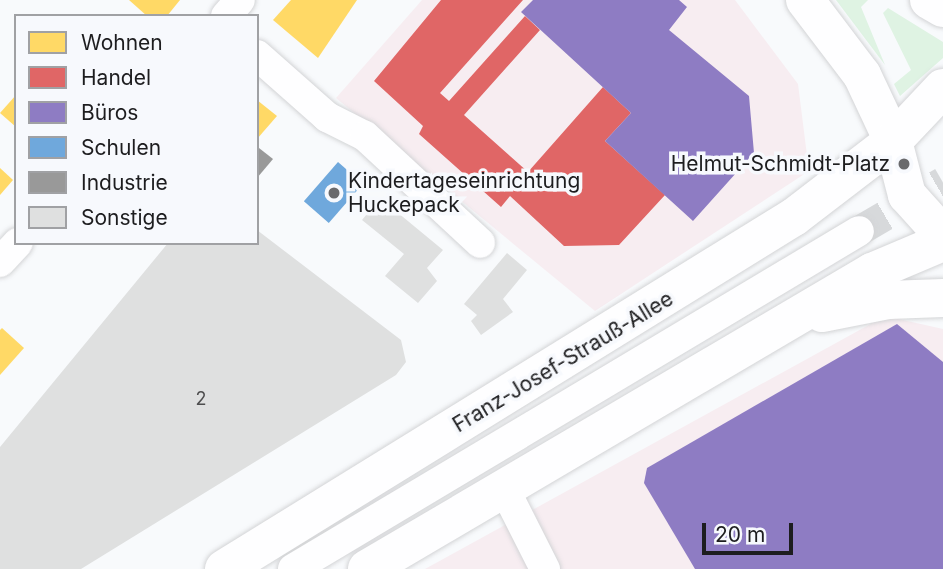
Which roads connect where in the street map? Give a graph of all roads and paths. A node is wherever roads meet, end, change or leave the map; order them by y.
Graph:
1 (240, 0) edge
2 (805, 0) edge
3 (929, 0) edge
4 (943, 8) edge
5 (228, 14) edge
6 (259, 57) edge
7 (943, 88) edge
8 (893, 141) junction
9 (859, 231) tunnel mouth
10 (943, 235) edge
11 (943, 242) edge
12 (480, 243) dead end
13 (16, 245) edge
14 (0, 262) edge
15 (943, 298) edge
16 (793, 320) junction
17 (504, 488) junction
18 (224, 569) edge
19 (293, 569) edge
20 (367, 569) edge
21 (545, 569) edge

1 - 5 street
2 - 8 main road
3 - 4 main road
6 - 12 street
7 - 8 main road, Franz-Josef-Strauß-Allee
8 - 10 main road
8 - 18 main road, Franz-Josef-Strauß-Allee
9 - 19 street, Franz-Josef-Strauß-Allee
11 - 16 main road
13 - 14 street
15 - 16 main road
16 - 17 main road
17 - 20 main road
17 - 21 street

